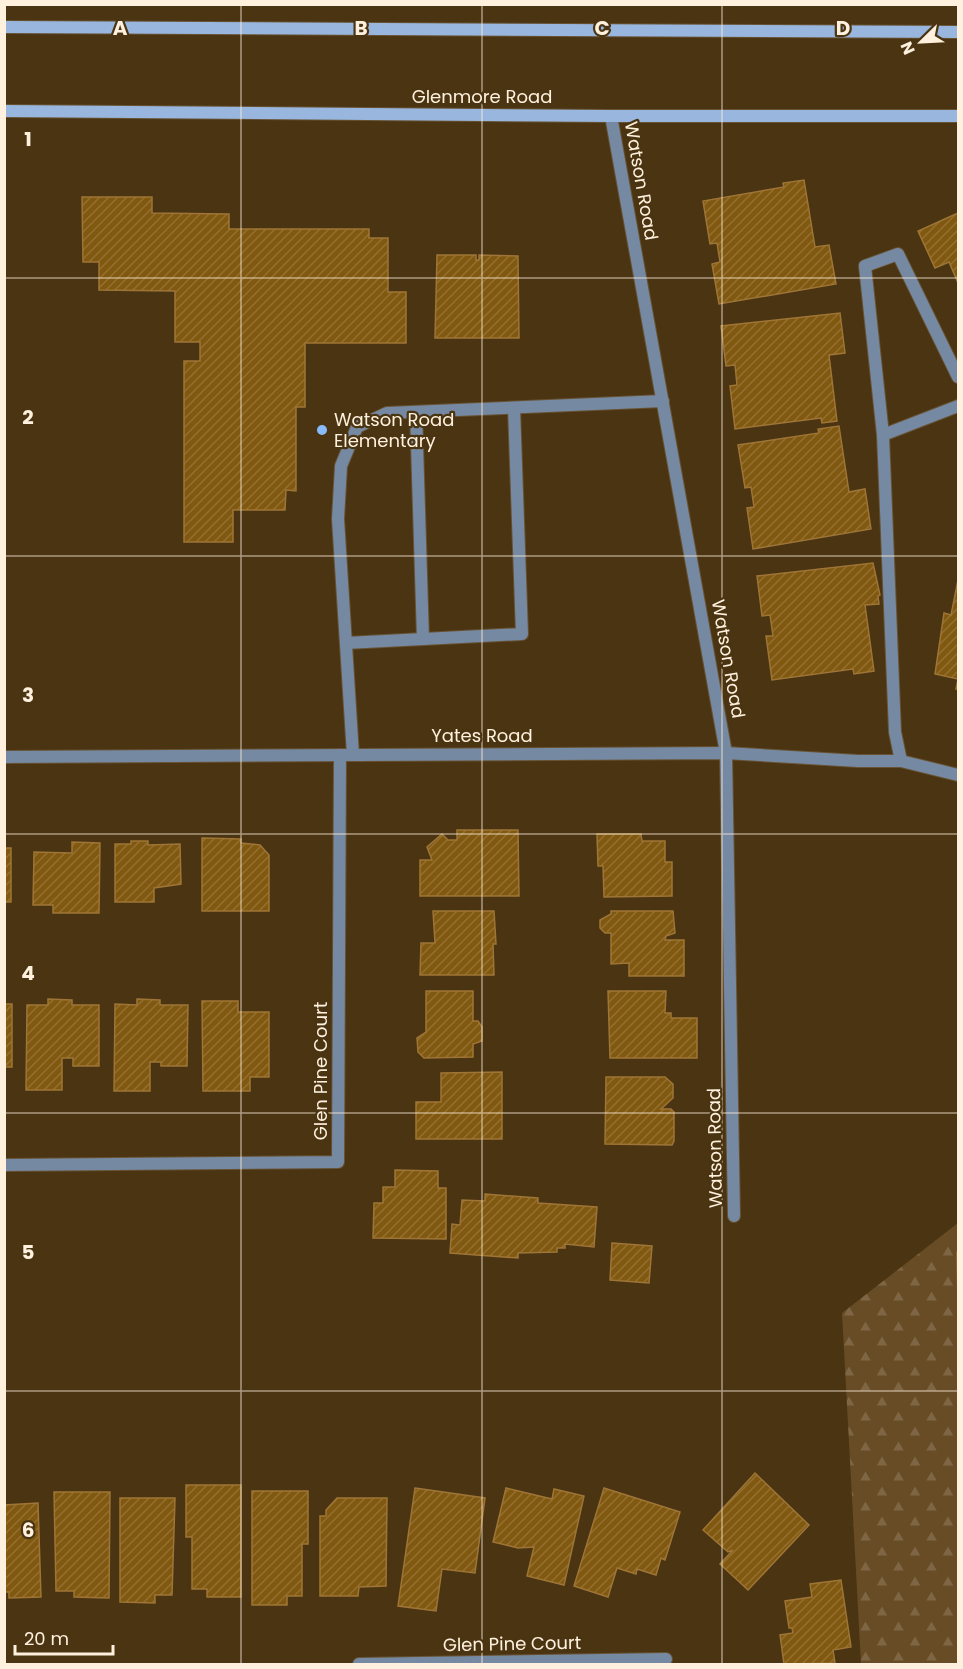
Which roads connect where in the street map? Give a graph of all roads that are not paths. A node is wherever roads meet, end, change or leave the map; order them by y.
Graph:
1 (4, 27) edge
2 (958, 32) edge
3 (4, 111) edge
4 (611, 116) junction
5 (958, 116) edge
6 (958, 377) edge
7 (663, 401) junction
8 (958, 406) edge
9 (514, 408) junction
10 (416, 412) junction
11 (884, 435) junction
12 (423, 639) junction
13 (346, 643) junction
14 (726, 753) junction
15 (347, 755) junction
16 (4, 757) edge
17 (901, 761) junction
18 (958, 775) edge
19 (4, 1165) edge
20 (734, 1216) dead end
21 (666, 1659) dead end
22 (359, 1665) edge

1 - 2 main road
3 - 4 main road, Glenmore Road
4 - 5 main road, Glenmore Road
4 - 7 street, Watson Road
6 - 11 street
7 - 9 street
7 - 14 street, Watson Road
8 - 11 street
9 - 10 street
9 - 12 street
10 - 12 street
10 - 13 street
11 - 17 street
12 - 13 street
13 - 15 street
14 - 15 street, Yates Road
14 - 17 street, Yates Road
14 - 20 street, Watson Road
15 - 16 street, Yates Road
15 - 19 street, Glen Pine Court
17 - 18 street, Yates Road
21 - 22 street, Glen Pine Court

